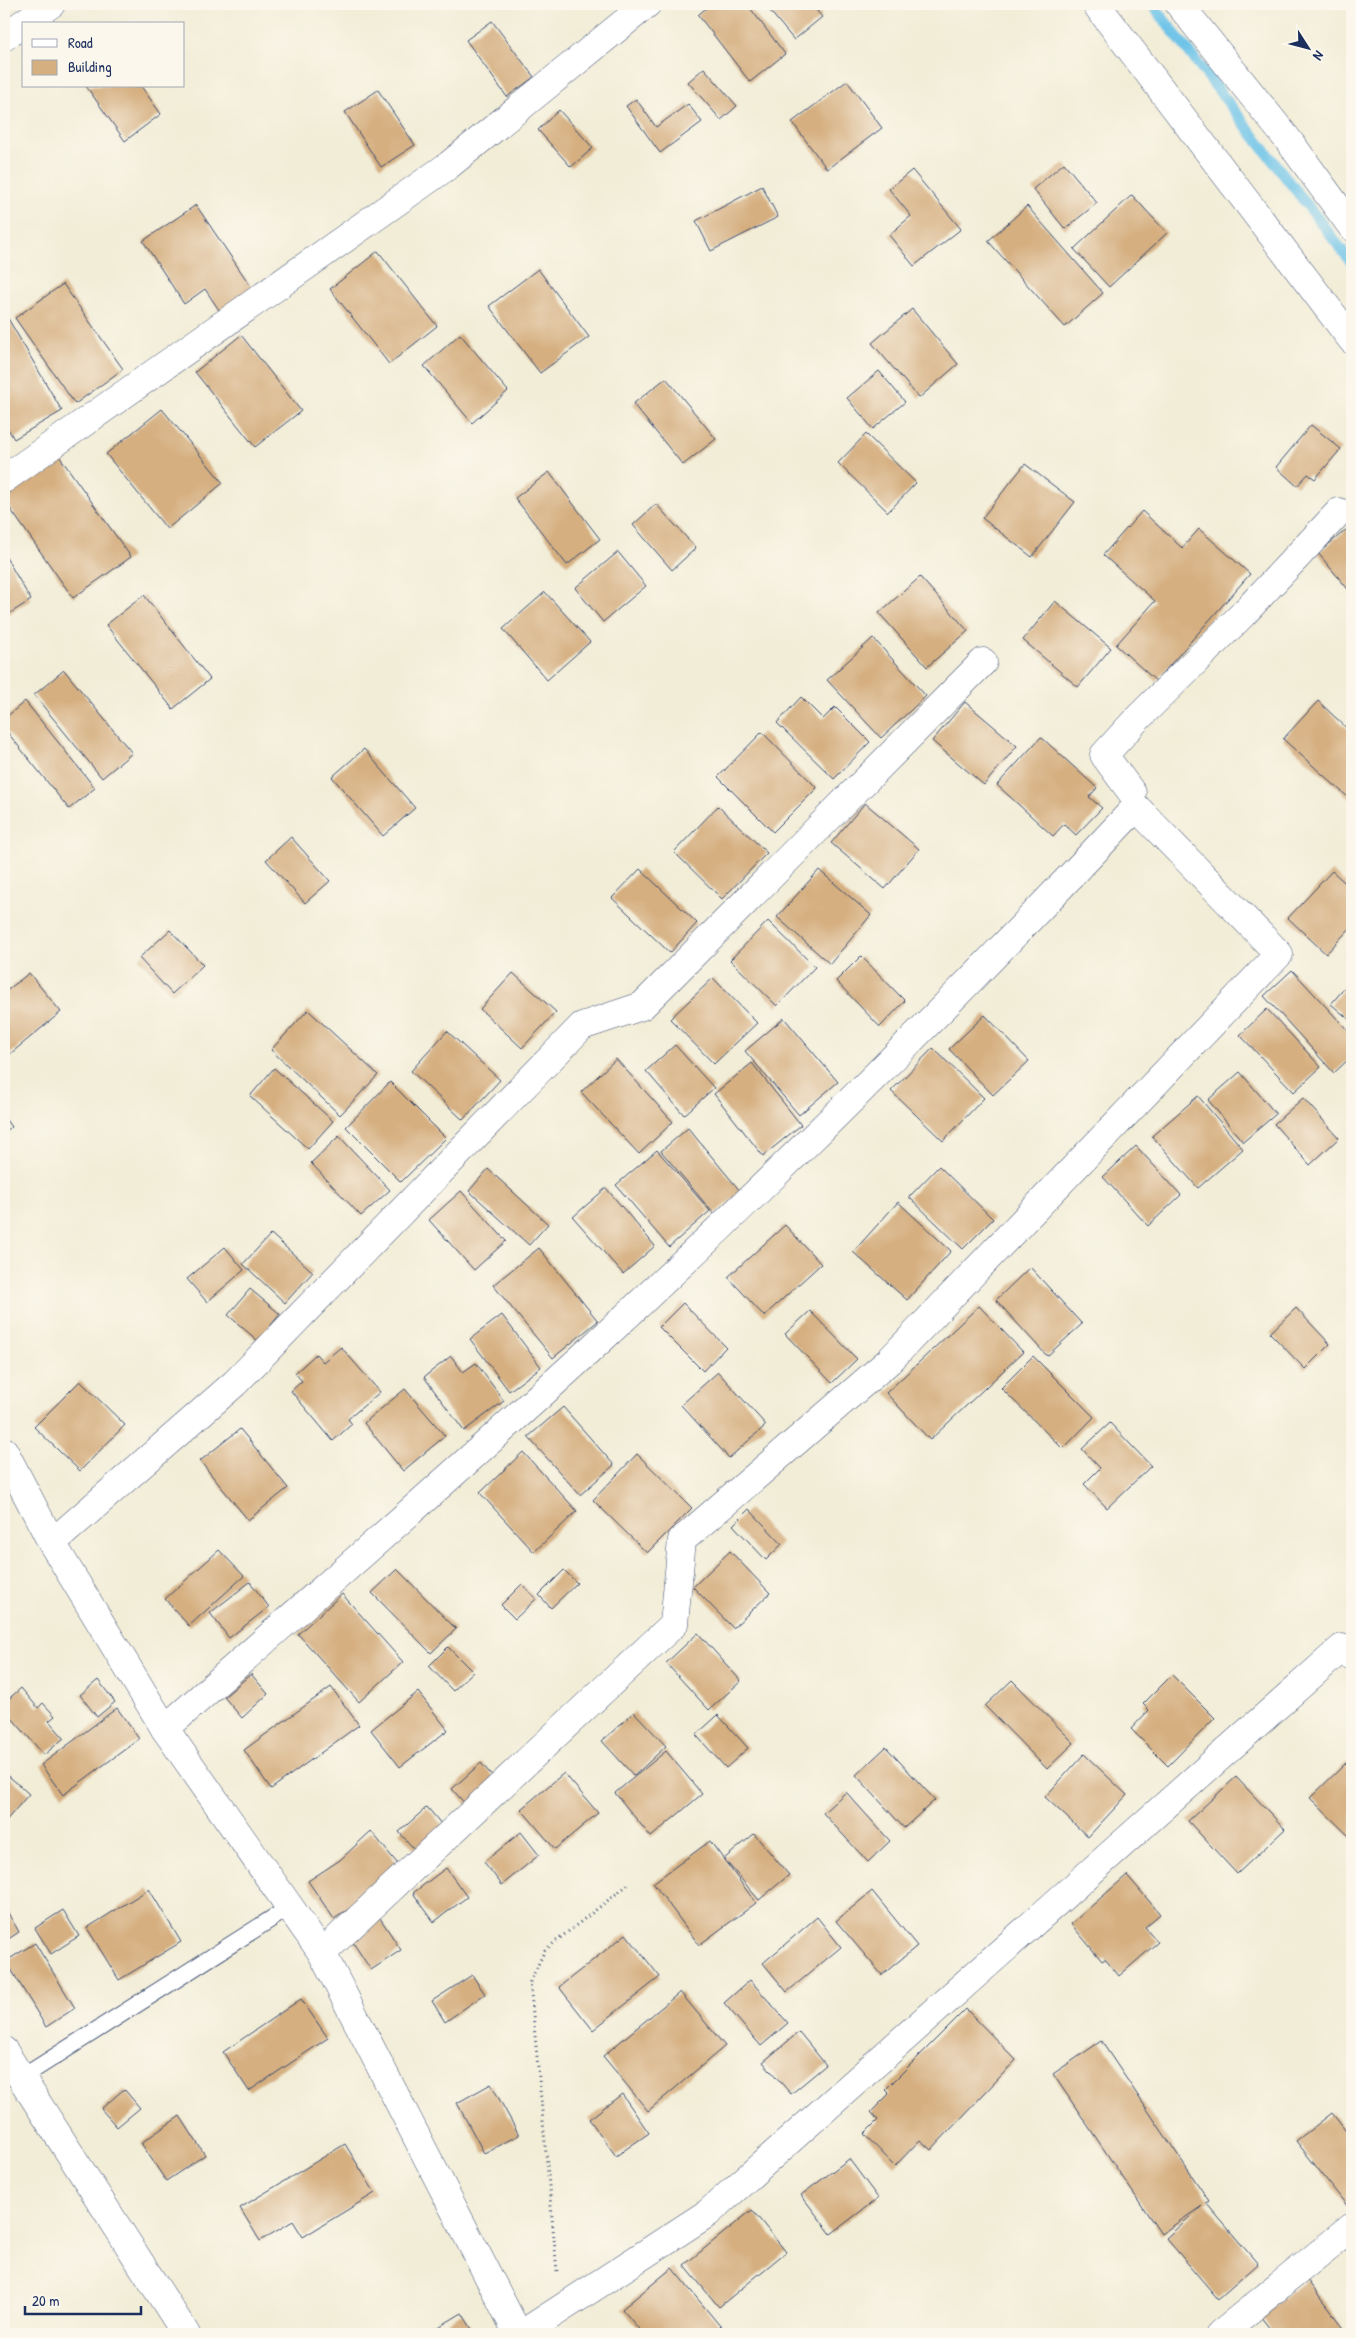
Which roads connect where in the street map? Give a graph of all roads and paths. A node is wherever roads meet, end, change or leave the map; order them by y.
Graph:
1 (51, 4) edge
2 (646, 4) edge
3 (1096, 4) edge
4 (1179, 4) edge
5 (25, 22) edge
6 (22, 24) edge
7 (4, 37) edge
8 (1352, 227) edge
9 (1352, 340) edge
10 (4, 479) edge
11 (1339, 512) dead end
12 (983, 662) dead end
13 (1132, 793) dead end
14 (4, 1452) edge
15 (52, 1543) junction
16 (1352, 1656) edge
17 (165, 1729) junction
18 (630, 1883) dead end
19 (290, 1907) junction
20 (322, 1953) junction
21 (4, 2051) edge
22 (21, 2078) junction
23 (1352, 2227) edge
24 (557, 2274) dead end
25 (186, 2334) edge
26 (518, 2334) edge
27 (522, 2334) edge
28 (1220, 2334) edge

1 - 5 street
2 - 10 street
3 - 9 street
4 - 8 street
6 - 7 street
11 - 13 street
12 - 15 street
14 - 15 street
15 - 17 street
16 - 27 street
17 - 19 street
17 - 20 street
18 - 24 path
19 - 20 street
19 - 22 lane
20 - 26 street
21 - 22 street
22 - 25 street
23 - 28 street

